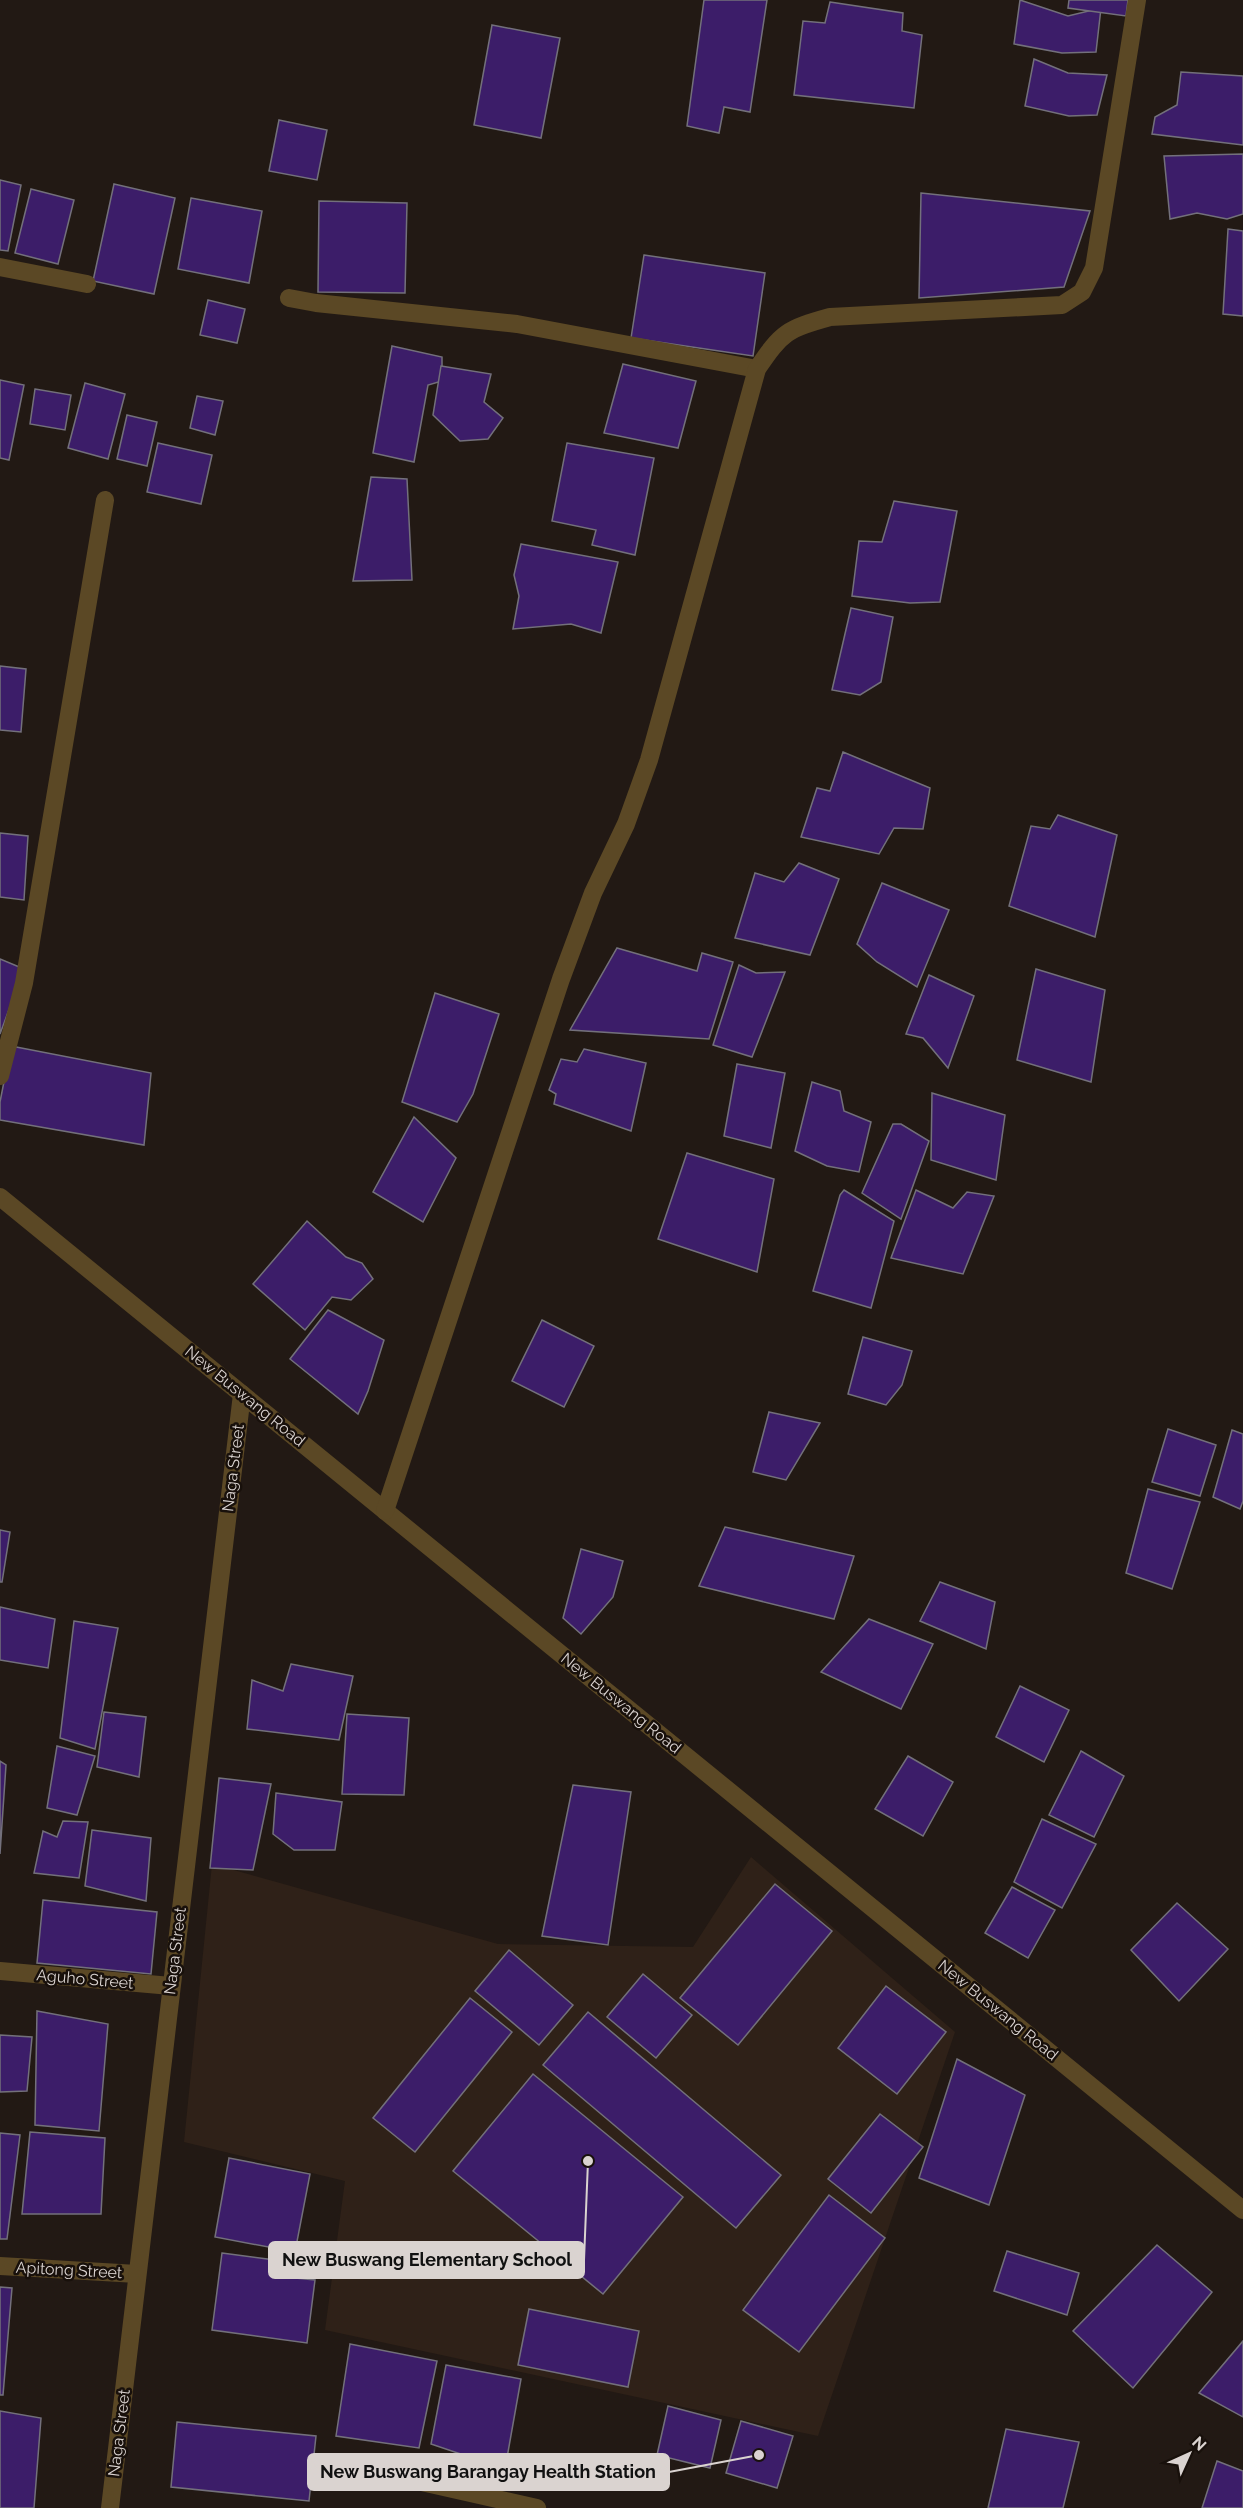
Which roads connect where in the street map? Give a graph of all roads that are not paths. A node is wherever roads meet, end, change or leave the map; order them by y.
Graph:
1 (1137, 0) edge
2 (0, 267) edge
3 (87, 284) dead end
4 (289, 298) dead end
5 (757, 369) junction
6 (105, 500) dead end
7 (0, 1076) edge
8 (0, 1197) edge
9 (242, 1394) junction
10 (385, 1511) junction
11 (0, 1971) edge
12 (171, 1986) junction
13 (1243, 2210) edge
14 (0, 2266) edge
15 (137, 2274) junction
16 (364, 2469) dead end
17 (110, 2508) edge
18 (537, 2508) edge

1 - 5 street
2 - 3 street
4 - 5 street
5 - 10 street
6 - 7 street
8 - 9 street, New Buswang Road
9 - 10 street, New Buswang Road
9 - 12 street, Naga Street
10 - 13 street, New Buswang Road
11 - 12 street, Aguho Street
12 - 15 street, Naga Street
14 - 15 street, Apitong Street
15 - 17 street, Naga Street
16 - 18 street

